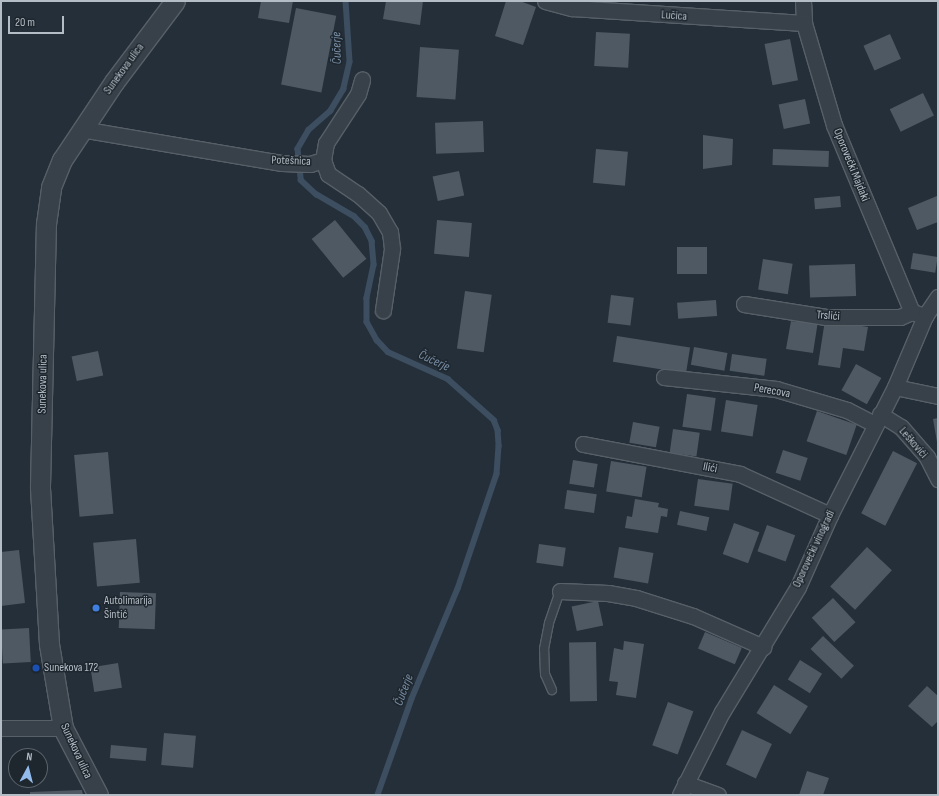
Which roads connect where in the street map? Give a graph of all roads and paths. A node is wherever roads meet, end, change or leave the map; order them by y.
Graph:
1 (175, 1) edge
2 (545, 1) edge
3 (803, 1) edge
4 (804, 23) junction
5 (362, 80) dead end
6 (81, 129) junction
7 (316, 162) junction
8 (938, 297) edge
9 (744, 304) dead end
10 (383, 310) dead end
11 (919, 314) junction
12 (664, 377) dead end
13 (895, 387) junction
14 (938, 396) edge
15 (877, 419) junction
16 (584, 444) dead end
17 (938, 479) edge
18 (830, 515) junction
19 (560, 591) joint
20 (762, 647) junction
21 (552, 690) dead end
22 (1, 728) edge
23 (63, 728) junction
24 (682, 789) edge
25 (98, 795) edge
26 (718, 795) edge

1 - 6 street, Sunekova ulica
2 - 4 street, Lučica
3 - 4 street, Oporovečki Majdaki
4 - 11 street, Oporovečki Majdaki
5 - 7 street
6 - 7 street, Potešnica
6 - 23 street, Sunekova ulica
7 - 10 street, Potešnica
8 - 11 street, Oporovečki vinogradi
9 - 11 street, Trslići
11 - 13 street, Oporovečki vinogradi
12 - 15 street, Perecova
13 - 14 street
13 - 15 street, Oporovečki vinogradi
15 - 17 street, Leškovići
15 - 18 street, Oporovečki vinogradi
16 - 18 street, Ilići
18 - 20 street, Oporovečki vinogradi
19 - 20 street
19 - 21 lane
20 - 24 street, Oporovečki vinogradi
22 - 23 street
23 - 25 street, Sunekova ulica
24 - 26 street

